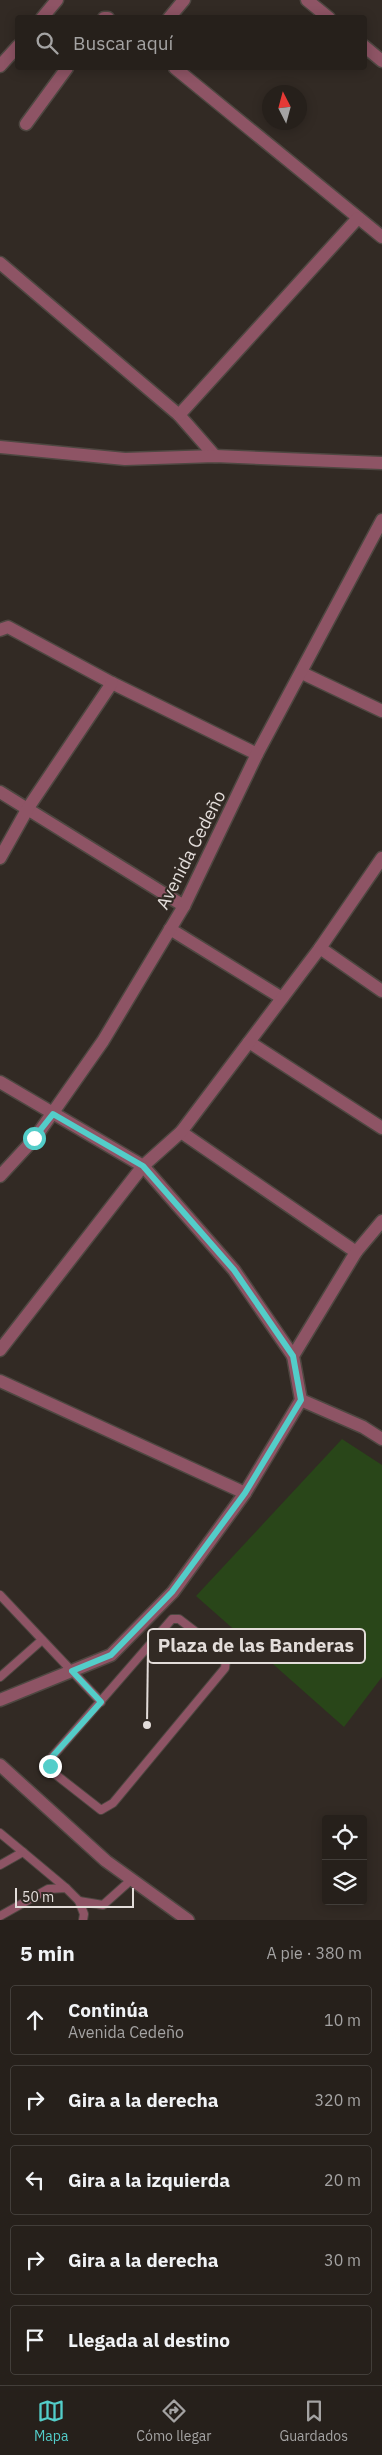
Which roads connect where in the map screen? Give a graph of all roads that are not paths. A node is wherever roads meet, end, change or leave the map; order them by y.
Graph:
1 (56, 0) edge
2 (184, 0) edge
3 (307, 0) edge
4 (44, 15) edge
5 (172, 15) edge
6 (325, 15) edge
7 (367, 48) edge
8 (15, 49) edge
9 (382, 61) edge
10 (0, 66) edge
11 (66, 70) edge
12 (177, 70) edge
13 (26, 124) dead end
14 (358, 218) junction
15 (382, 237) edge
16 (0, 263) edge
17 (179, 415) junction
18 (0, 447) edge
19 (215, 456) junction
20 (382, 463) edge
21 (382, 520) edge
22 (0, 630) edge
23 (302, 673) junction
24 (112, 683) junction
25 (382, 710) edge
26 (258, 754) junction
27 (0, 792) edge
28 (28, 808) junction
29 (0, 858) edge
30 (382, 858) edge
31 (184, 906) junction
32 (170, 929) junction
33 (320, 948) junction
34 (382, 990) edge
35 (282, 998) junction
36 (249, 1042) junction
37 (0, 1082) edge
38 (53, 1114) junction
39 (382, 1128) edge
40 (181, 1132) junction
41 (143, 1166) junction
42 (0, 1176) edge
43 (382, 1221) edge
44 (356, 1252) junction
45 (0, 1350) edge
46 (293, 1356) junction
47 (0, 1381) edge
48 (301, 1400) junction
49 (382, 1440) edge
50 (245, 1493) junction
51 (0, 1595) edge
52 (42, 1640) junction
53 (72, 1671) junction
54 (0, 1677) edge
55 (0, 1700) edge
56 (101, 1702) junction
57 (0, 1765) edge
58 (0, 1833) edge
59 (23, 1852) junction
60 (0, 1865) edge
61 (131, 1880) junction
62 (66, 1888) junction
63 (79, 1901) junction
64 (0, 1916) edge
65 (83, 1920) edge
66 (188, 1920) edge

1 - 4 street
2 - 5 street
3 - 6 street
7 - 9 street
8 - 10 street
11 - 13 street
12 - 14 street
14 - 15 street
14 - 17 street
16 - 17 street
17 - 19 street
18 - 19 street
19 - 20 street
21 - 23 street, Avenida Cedeño
22 - 24 street
23 - 25 street
23 - 26 street, Avenida Cedeño
24 - 26 street
24 - 28 street
26 - 31 street, Avenida Cedeño
27 - 28 street
28 - 29 street
28 - 31 street
30 - 33 street
31 - 32 street, Avenida Cedeño
32 - 35 street
32 - 38 street, Avenida Cedeño
33 - 34 street
33 - 35 street
35 - 36 street
36 - 39 street
36 - 40 street
37 - 38 street
38 - 41 street
38 - 42 street, Avenida Cedeño
40 - 41 street
40 - 44 street
41 - 45 street
41 - 46 street
43 - 44 street
44 - 46 street
46 - 48 street
47 - 50 street
48 - 49 street
48 - 50 street
50 - 53 street
51 - 52 lane
52 - 53 lane
52 - 54 lane
53 - 55 street
53 - 56 lane
56 - 56 lane
57 - 61 street
58 - 59 lane
59 - 60 lane
59 - 62 lane
61 - 63 lane
61 - 66 street
62 - 63 lane
62 - 64 lane
63 - 65 lane

